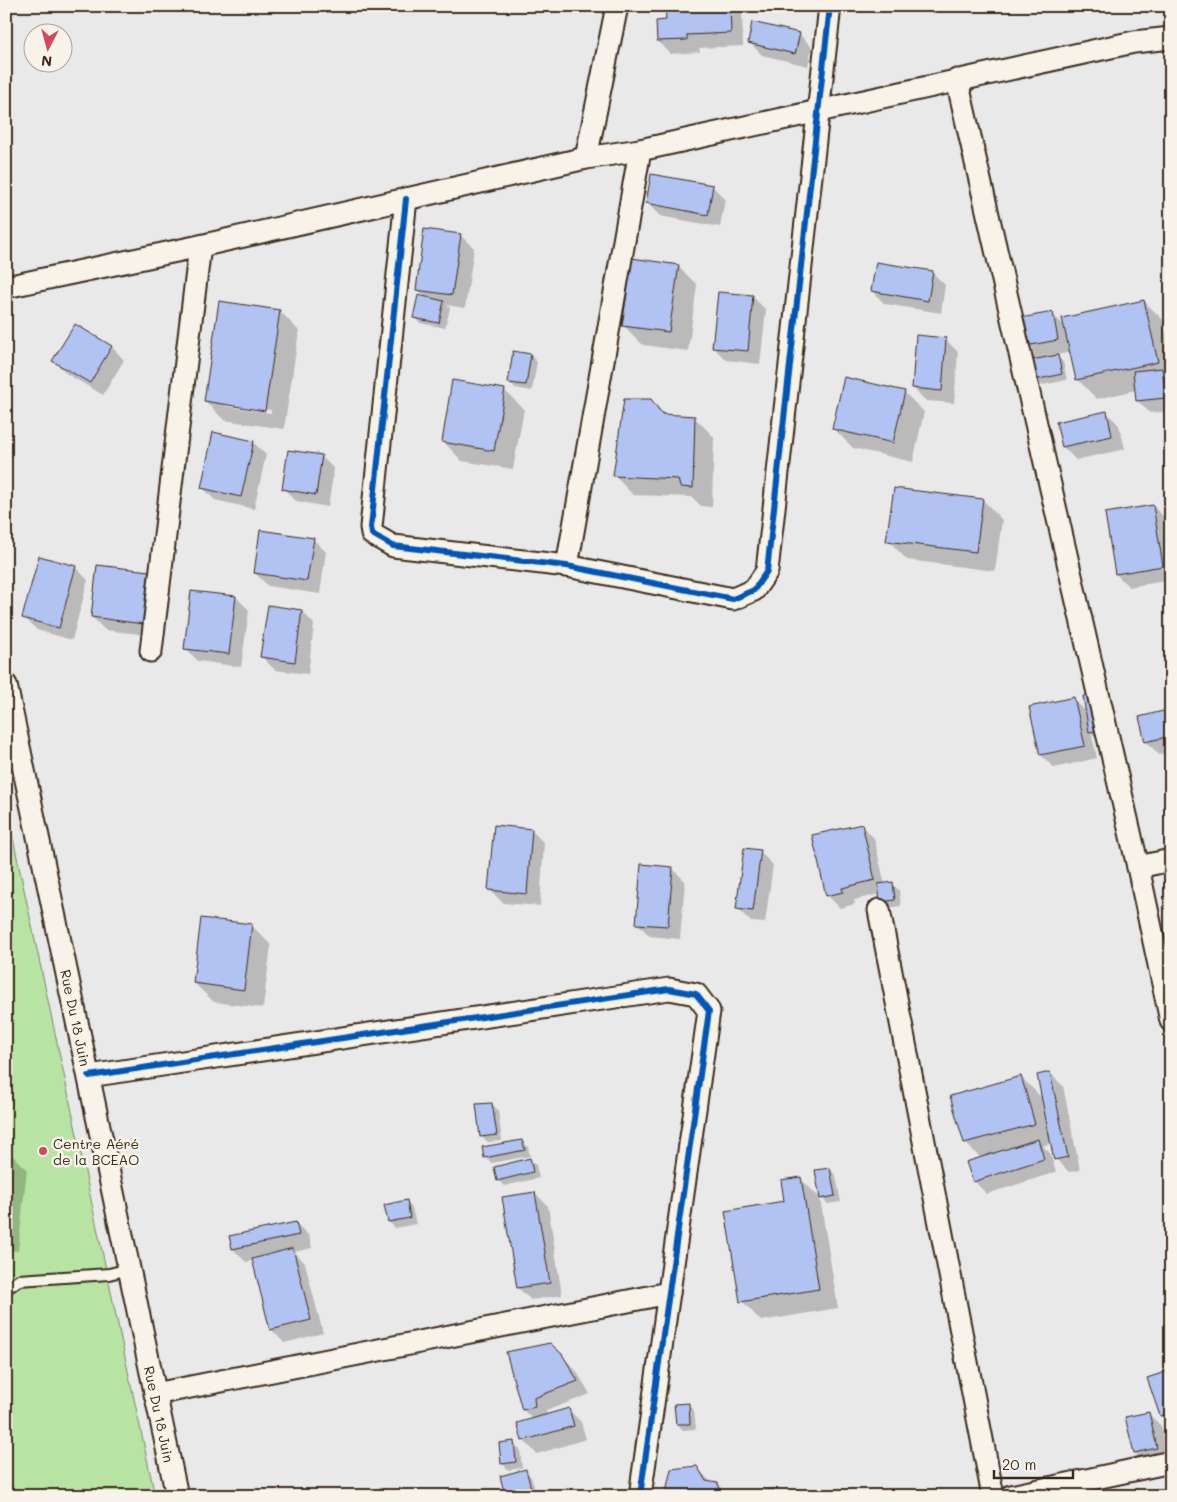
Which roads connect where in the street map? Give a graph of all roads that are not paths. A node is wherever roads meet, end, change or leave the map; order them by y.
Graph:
1 (617, 6) edge
2 (830, 6) edge
3 (1171, 38) edge
4 (957, 80) junction
5 (819, 111) junction
6 (640, 150) junction
7 (586, 158) junction
8 (406, 199) junction
9 (200, 246) junction
10 (6, 287) edge
11 (568, 566) junction
12 (151, 651) dead end
13 (6, 685) edge
14 (1171, 860) edge
15 (1138, 867) junction
16 (879, 910) dead end
17 (1171, 1022) edge
18 (89, 1076) junction
19 (129, 1269) junction
20 (6, 1289) edge
21 (669, 1293) junction
22 (155, 1394) junction
23 (1171, 1462) edge
24 (177, 1496) edge
25 (640, 1496) edge
26 (993, 1496) edge
27 (1011, 1496) edge

1 - 7 street
2 - 5 street
3 - 4 street
4 - 5 street
4 - 15 street
5 - 6 street
5 - 11 street
6 - 7 street
6 - 11 street
7 - 8 street
8 - 9 street
8 - 11 street
9 - 10 street
9 - 12 street
13 - 18 street, Rue Du 18 Juin
14 - 15 street
15 - 17 street
16 - 26 street
18 - 19 street, Rue Du 18 Juin
18 - 21 street
19 - 20 lane
19 - 22 street, Rue Du 18 Juin
21 - 22 street
21 - 25 street
22 - 24 street, Rue Du 18 Juin
23 - 27 street

